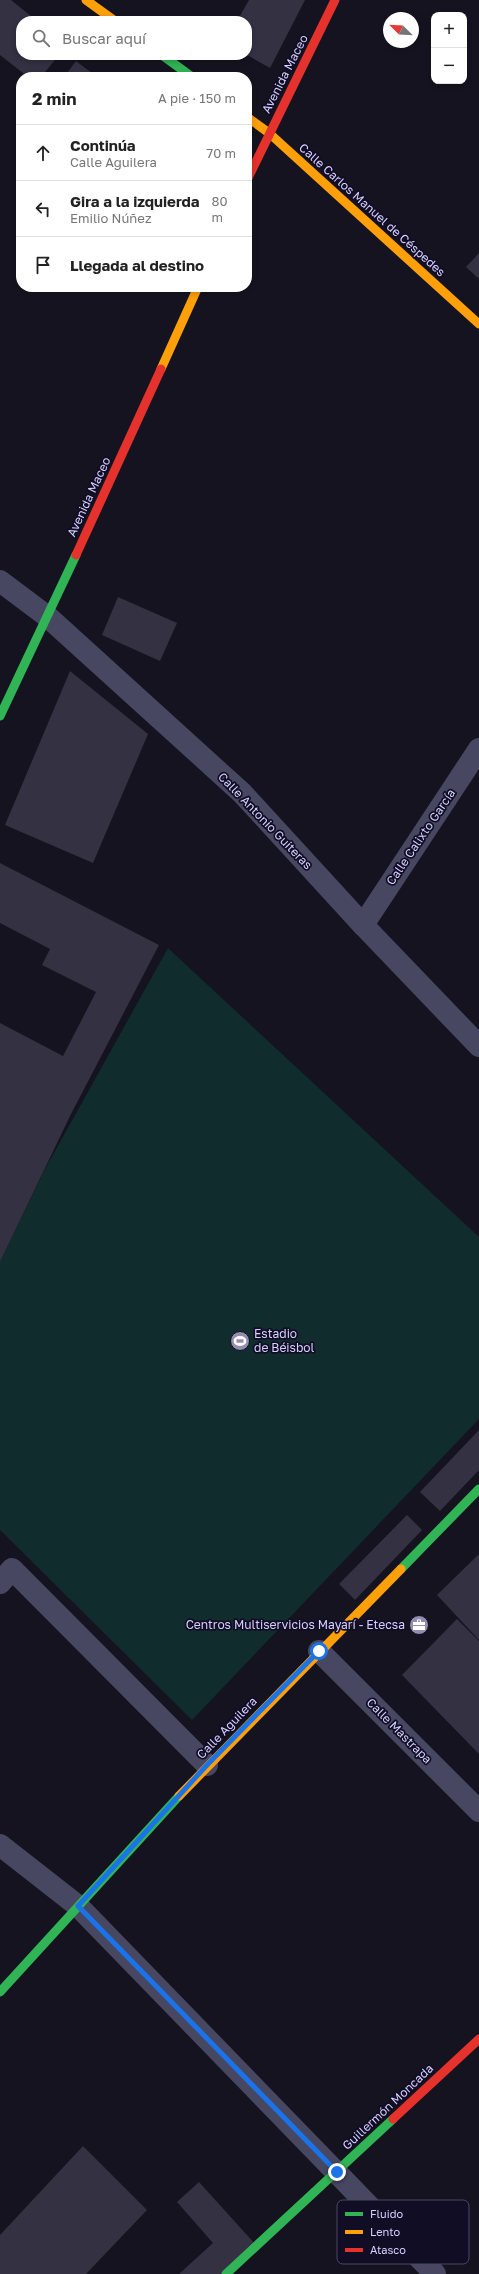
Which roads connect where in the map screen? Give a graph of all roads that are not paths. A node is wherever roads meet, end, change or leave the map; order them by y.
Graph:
1 (86, 0) edge
2 (335, 0) edge
3 (108, 16) edge
4 (169, 60) edge
5 (185, 72) edge
6 (252, 121) edge
7 (268, 133) junction
8 (252, 169) edge
9 (196, 292) edge
10 (479, 324) edge
11 (0, 581) edge
12 (48, 617) junction
13 (0, 716) edge
14 (479, 750) edge
15 (363, 925) junction
16 (479, 1046) edge
17 (479, 1489) edge
18 (6, 1576) edge
19 (319, 1651) junction
20 (207, 1765) junction
21 (479, 1811) edge
22 (0, 1845) edge
23 (78, 1906) junction
24 (0, 1992) edge
25 (479, 2039) edge
26 (337, 2172) junction
27 (364, 2200) edge
28 (425, 2264) edge
29 (226, 2274) edge
30 (435, 2274) edge

1 - 3 main road
2 - 7 main road, Avenida Maceo
4 - 5 main road
6 - 7 main road, Calle Carlos Manuel de Céspedes
7 - 8 main road, Avenida Maceo
7 - 10 main road, Calle Carlos Manuel de Céspedes
9 - 12 main road, Avenida Maceo
11 - 12 street, Calle Antonio Guiteras
12 - 13 main road, Avenida Maceo
12 - 15 street, Calle Antonio Guiteras
14 - 15 street, Calle Calixto García
15 - 16 street, Calle Antonio Guiteras
17 - 19 main road, Calle Aguilera
18 - 20 street
19 - 20 main road, Calle Aguilera
19 - 21 street, Calle Mastrapa
20 - 23 main road, Calle Aguilera
22 - 23 street
23 - 24 main road, Calle Aguilera
23 - 26 street
25 - 26 main road, Guillermón Moncada
26 - 27 street
26 - 29 main road, Guillermón Moncada
28 - 30 street

